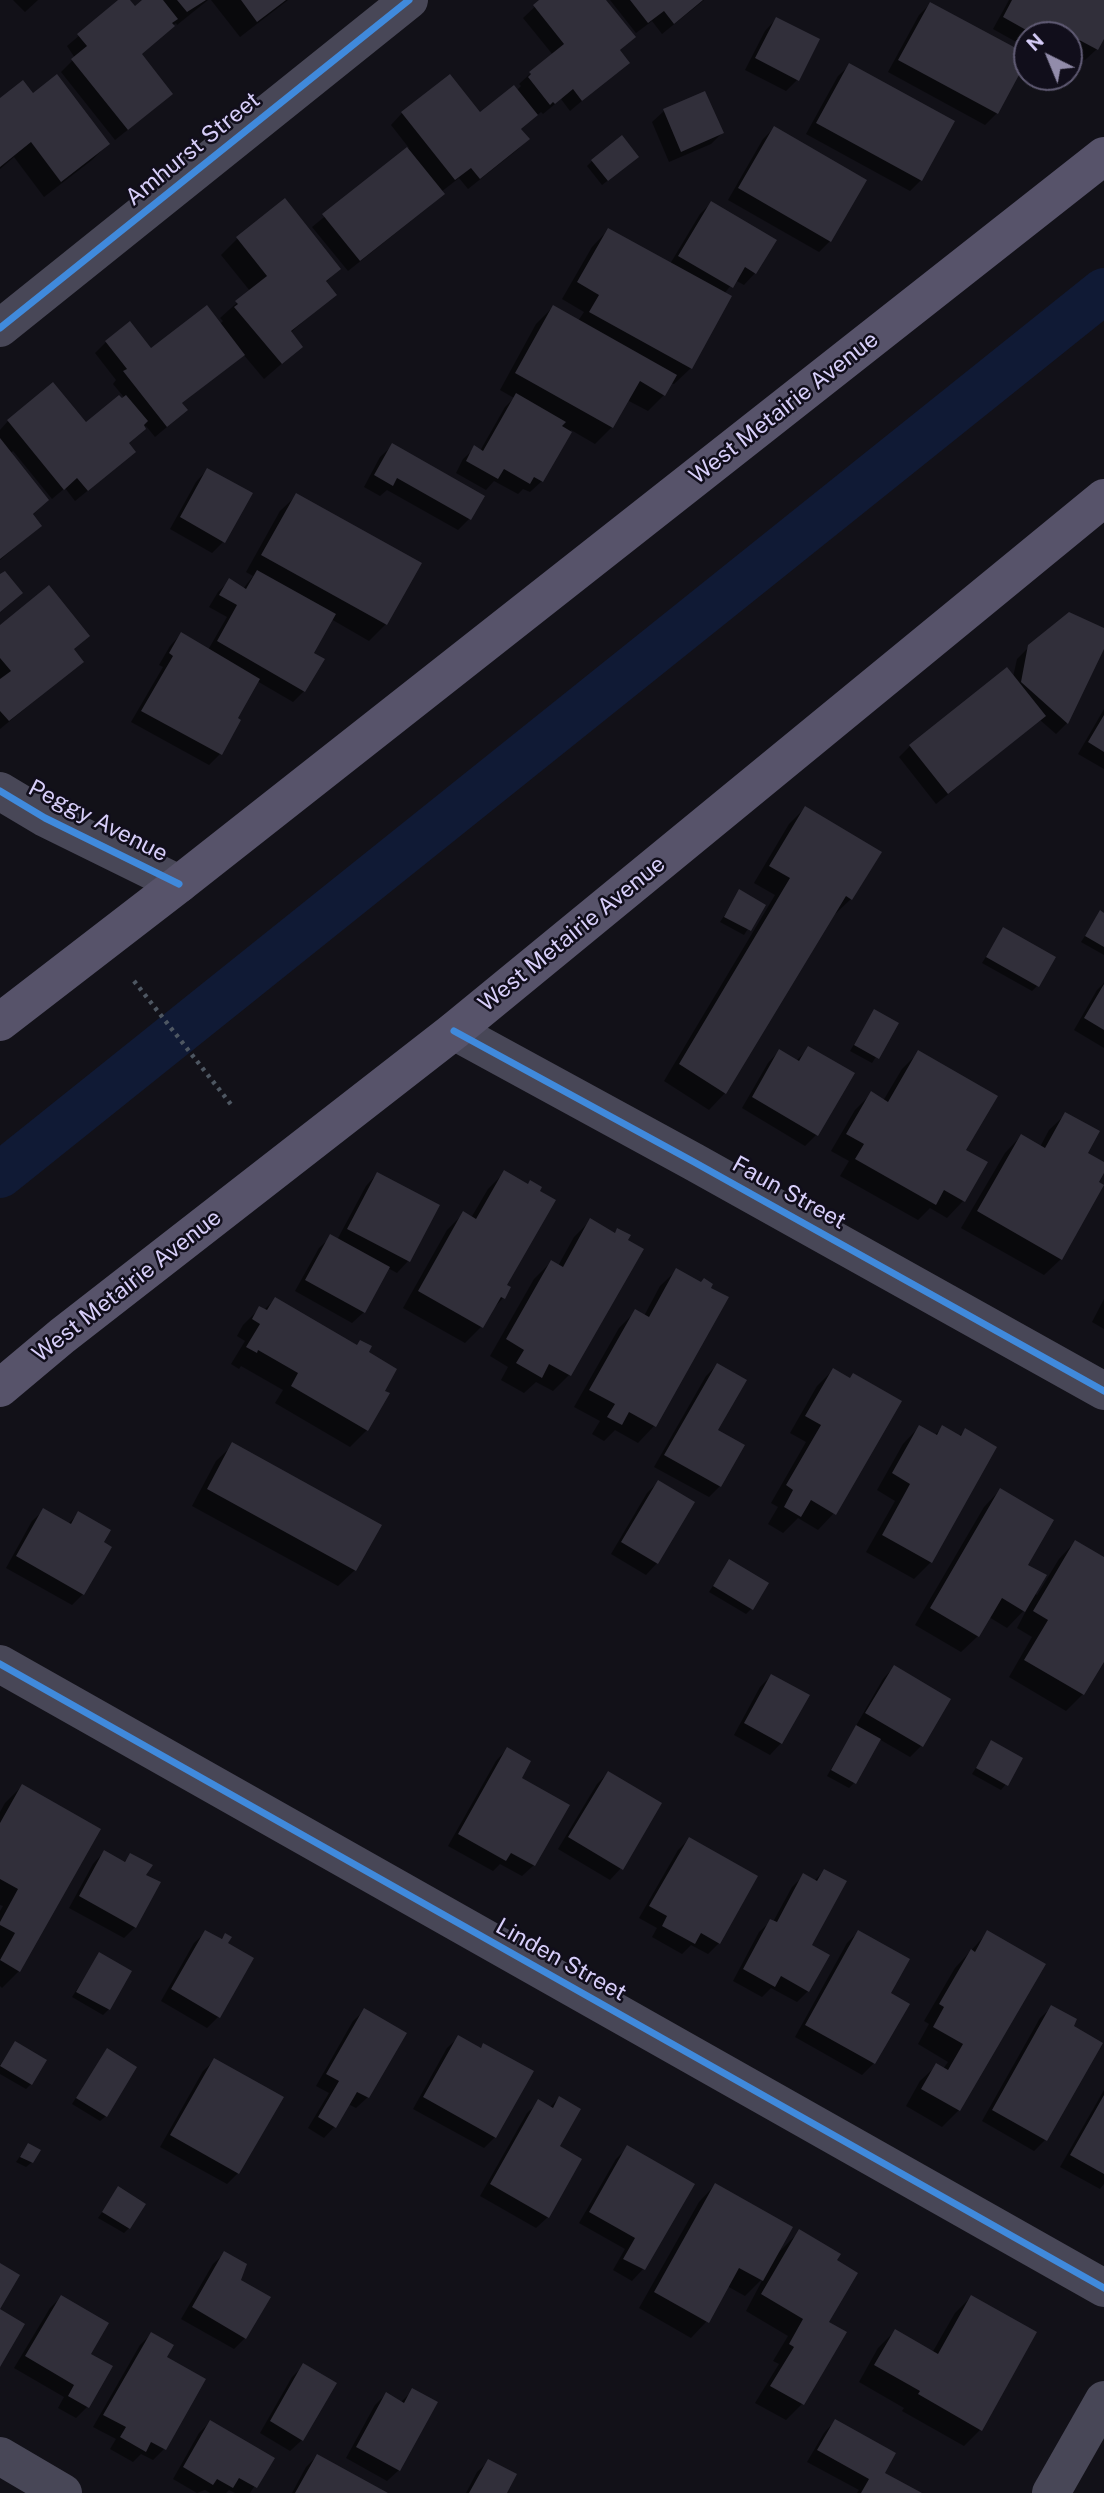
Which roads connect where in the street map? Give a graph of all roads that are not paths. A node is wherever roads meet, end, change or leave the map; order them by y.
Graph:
1 (409, 0) edge
2 (1104, 156) edge
3 (0, 328) edge
4 (1103, 500) edge
5 (0, 791) edge
6 (179, 884) junction
7 (0, 1022) edge
8 (454, 1031) junction
9 (2, 1386) edge
10 (1104, 1391) edge
11 (0, 1664) edge
12 (1104, 2288) edge
13 (1104, 2400) edge
14 (0, 2456) edge
15 (63, 2493) edge
16 (1051, 2493) edge

1 - 3 street, Amhurst Street
2 - 6 main road, West Metairie Avenue
4 - 8 main road, West Metairie Avenue
5 - 6 street, Peggy Avenue
6 - 7 main road, West Metairie Avenue
8 - 9 main road, West Metairie Avenue
8 - 10 street, Faun Street
11 - 12 street, Linden Street
13 - 16 street
14 - 15 street

